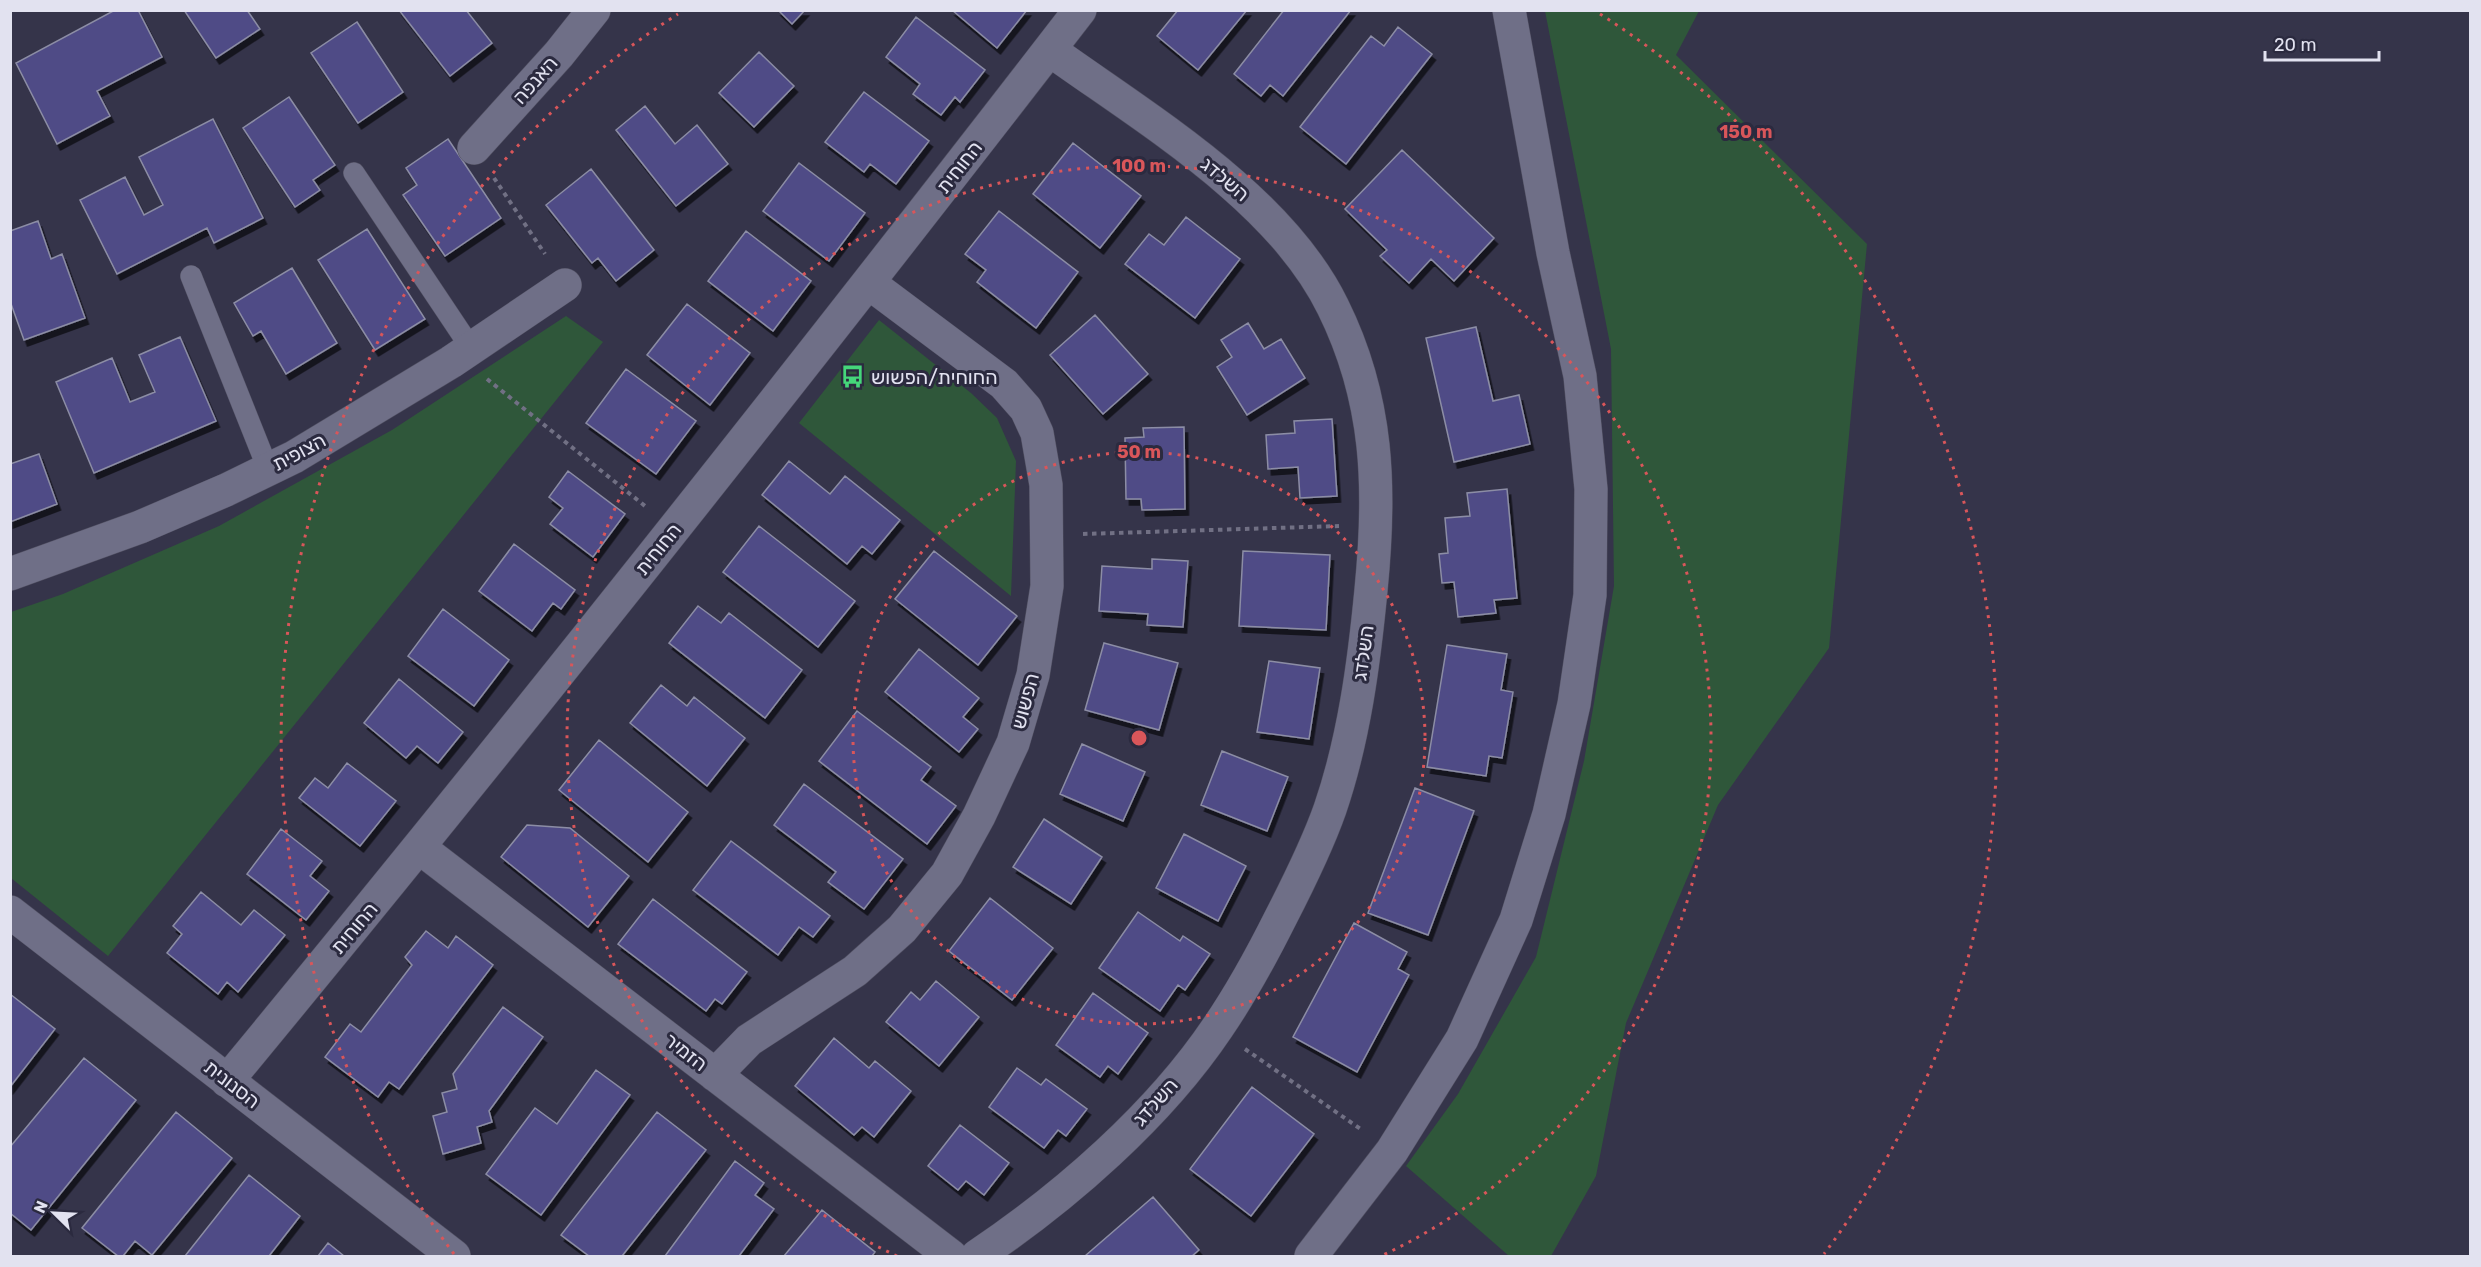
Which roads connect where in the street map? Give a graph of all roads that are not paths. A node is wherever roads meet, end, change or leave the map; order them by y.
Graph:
1 (594, 10) edge
2 (1080, 10) edge
3 (1509, 10) edge
4 (1050, 50) junction
5 (474, 148) road end
6 (354, 173) dead end
7 (191, 276) dead end
8 (870, 283) junction
9 (565, 285) road end
10 (465, 352) junction
11 (268, 469) junction
12 (10, 574) edge
13 (420, 848) junction
14 (10, 912) edge
15 (715, 1075) junction
16 (227, 1081) junction
17 (454, 1257) edge
18 (951, 1257) edge
19 (978, 1257) edge
20 (1311, 1257) edge

1 - 5 street, האנפה
2 - 4 street, החוחית
3 - 20 street
4 - 8 street, החוחית
4 - 19 street, השלדג
6 - 10 lane
7 - 11 lane
8 - 13 street, החוחית
8 - 15 street, הפשוש
9 - 10 street, הצופית
10 - 11 street, הצופית
11 - 12 street, הצופית
13 - 15 street, הזמיר
13 - 16 street, החוחית
14 - 16 street, הסנונית
15 - 18 street, הזמיר
16 - 17 street, הסנונית

